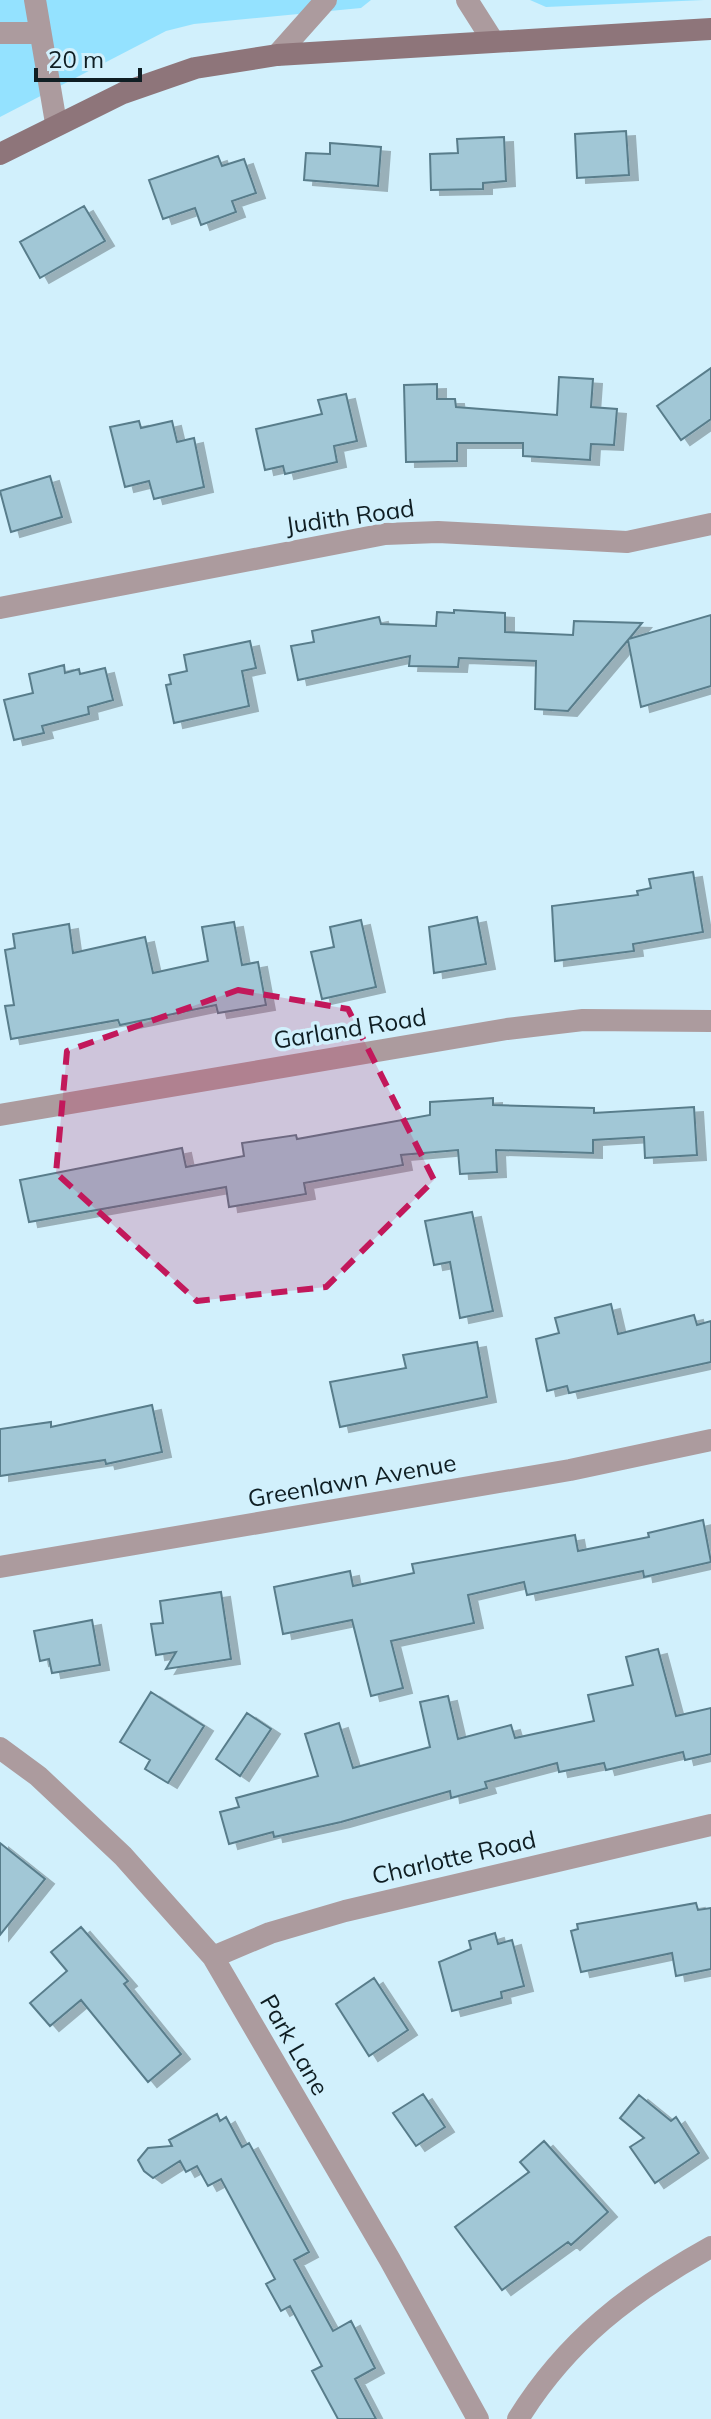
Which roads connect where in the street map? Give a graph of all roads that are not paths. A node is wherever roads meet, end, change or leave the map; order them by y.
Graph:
1 (35, 0) edge
2 (326, 0) edge
3 (467, 0) edge
4 (711, 29) edge
5 (0, 33) edge
6 (40, 33) junction
7 (493, 41) junction
8 (277, 55) junction
9 (56, 123) junction
10 (0, 154) edge
11 (711, 524) edge
12 (0, 608) edge
13 (711, 1021) edge
14 (0, 1115) edge
15 (711, 1440) edge
16 (0, 1567) edge
17 (0, 1748) edge
18 (711, 1825) edge
19 (213, 1957) junction
20 (711, 2247) edge
21 (478, 2419) edge
22 (518, 2419) edge

1 - 6 street
2 - 8 street
3 - 7 street
4 - 7 main road
5 - 6 street
6 - 9 street
7 - 8 main road
8 - 9 main road
9 - 10 main road
11 - 12 street, Judith Road
13 - 14 street, Garland Road
15 - 16 street, Greenlawn Avenue
17 - 19 street, Park Lane
18 - 19 street, Charlotte Road
19 - 21 street, Park Lane
20 - 22 street

